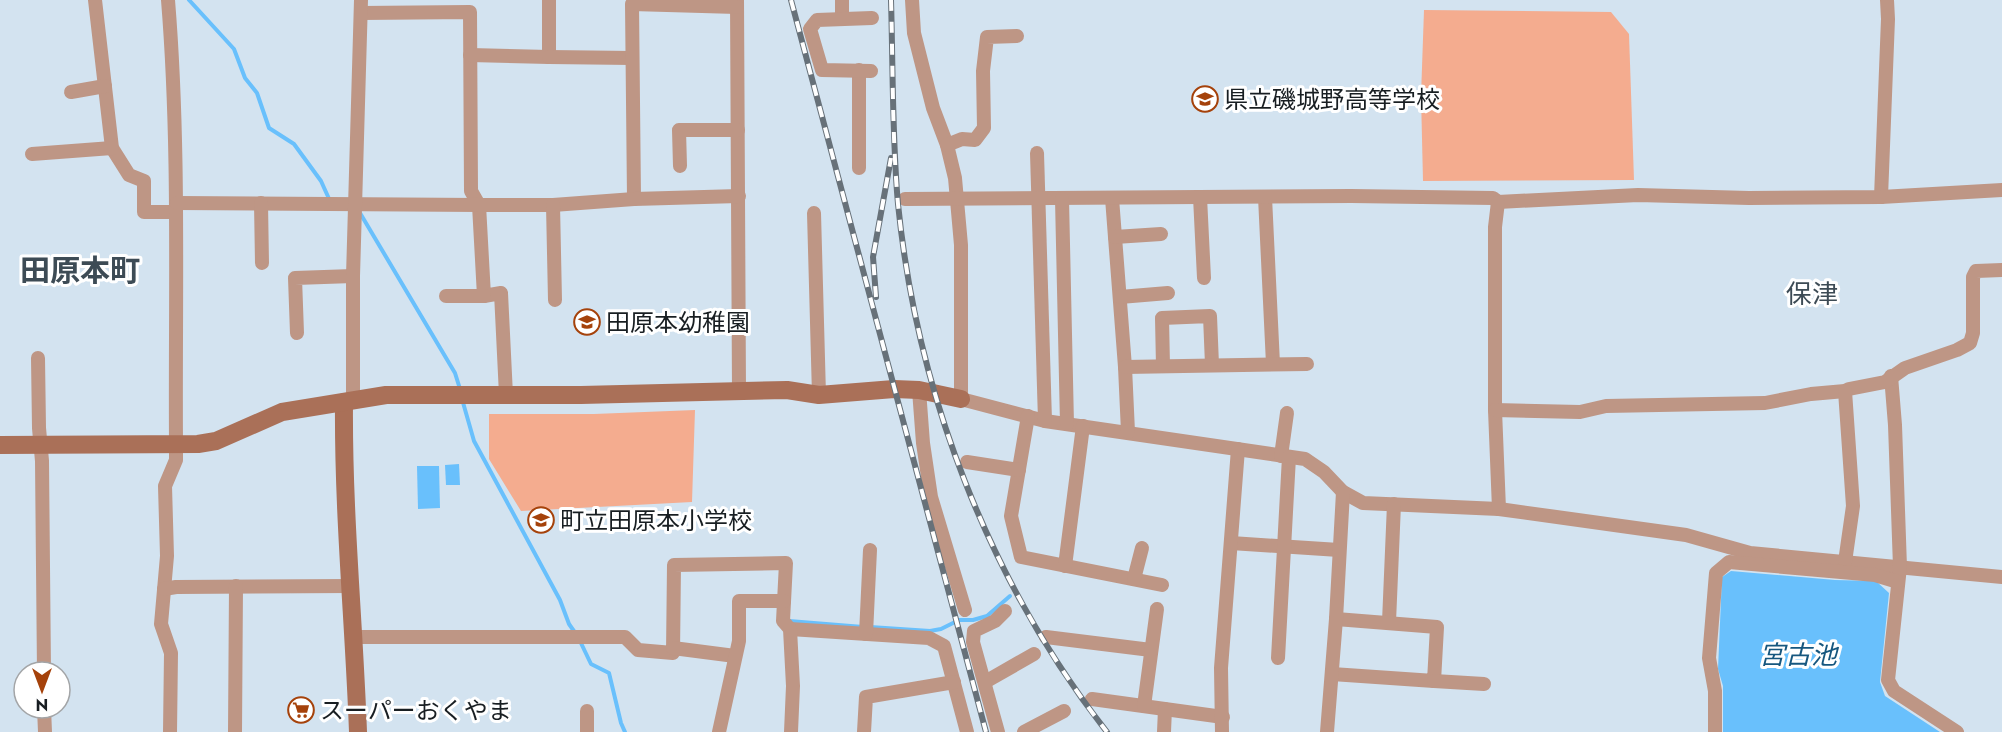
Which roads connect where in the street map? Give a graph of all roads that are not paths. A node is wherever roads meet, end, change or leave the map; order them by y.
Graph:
1 (95, 0) edge
2 (168, 0) edge
3 (549, 0) edge
4 (843, 0) edge
5 (912, 0) edge
6 (1887, 0) edge
7 (737, 4) edge
8 (361, 7) edge
9 (872, 18) dead end
10 (842, 19) junction
11 (1017, 36) dead end
12 (470, 55) junction
13 (549, 57) junction
14 (632, 58) junction
15 (105, 86) junction
16 (71, 92) dead end
17 (738, 130) junction
18 (947, 145) junction
19 (112, 148) junction
20 (1037, 153) dead end
21 (32, 154) dead end
22 (680, 166) dead end
23 (859, 168) dead end
24 (2002, 190) edge
25 (739, 196) junction
26 (1200, 197) junction
27 (1264, 197) junction
28 (1881, 197) junction
29 (1039, 198) junction
30 (1062, 198) junction
31 (1112, 198) junction
32 (634, 199) junction
33 (958, 199) junction
34 (906, 200) dead end
35 (1498, 202) junction
36 (261, 203) junction
37 (552, 204) junction
38 (479, 206) junction
39 (177, 207) junction
40 (355, 208) junction
41 (814, 213) dead end
42 (1161, 234) dead end
43 (1115, 237) junction
44 (262, 263) dead end
45 (2002, 270) edge
46 (352, 276) junction
47 (1204, 278) dead end
48 (1168, 294) dead end
49 (446, 296) dead end
50 (484, 296) junction
51 (1120, 297) junction
52 (555, 300) dead end
53 (297, 333) dead end
54 (38, 358) dead end
55 (1273, 364) junction
56 (1307, 364) dead end
57 (1212, 365) junction
58 (1163, 366) junction
59 (1125, 367) junction
60 (1891, 376) junction
61 (919, 390) junction
62 (1845, 391) junction
63 (739, 392) junction
64 (506, 395) junction
65 (819, 395) junction
66 (962, 399) junction
67 (348, 402) junction
68 (1495, 410) junction
69 (1287, 413) dead end
70 (1028, 416) junction
71 (1045, 421) junction
72 (1067, 424) junction
73 (1083, 426) junction
74 (1128, 432) junction
75 (0, 445) edge
76 (41, 445) junction
77 (176, 445) junction
78 (1238, 449) junction
79 (1285, 456) junction
80 (967, 462) dead end
81 (1019, 470) junction
82 (1343, 492) junction
83 (1394, 504) junction
84 (1499, 509) junction
85 (1231, 543) junction
86 (1285, 547) junction
87 (1142, 548) dead end
88 (870, 550) dead end
89 (1339, 550) junction
90 (1845, 562) junction
91 (1065, 566) junction
92 (1900, 567) junction
93 (2002, 578) edge
94 (1134, 579) junction
95 (1898, 582) junction
96 (1162, 585) dead end
97 (236, 586) junction
98 (351, 586) junction
99 (164, 589) junction
100 (784, 601) junction
101 (1157, 609) dead end
102 (965, 610) dead end
103 (1005, 611) dead end
104 (1336, 619) junction
105 (1389, 622) junction
106 (790, 629) junction
107 (866, 629) junction
108 (355, 637) junction
109 (1046, 637) dead end
110 (673, 648) junction
111 (1151, 651) junction
112 (1034, 654) dead end
113 (735, 657) junction
114 (1278, 658) dead end
115 (44, 660) edge
116 (1332, 674) junction
117 (1434, 681) junction
118 (954, 682) junction
119 (985, 682) junction
120 (1484, 684) dead end
121 (1092, 699) dead end
122 (1144, 706) junction
123 (1166, 709) junction
124 (587, 711) dead end
125 (1064, 711) dead end
126 (1223, 717) junction
127 (170, 732) edge
128 (235, 732) edge
129 (358, 732) edge
130 (587, 732) edge
131 (719, 732) edge
132 (790, 732) edge
133 (864, 732) edge
134 (967, 732) edge
135 (998, 732) edge
136 (1024, 732) edge
137 (1164, 732) edge
138 (1222, 732) edge
139 (1326, 732) edge
140 (1715, 732) edge
141 (1957, 732) edge

1 - 15 street
2 - 39 street
3 - 13 street
4 - 10 street
5 - 18 street
6 - 28 street
7 - 14 street
7 - 17 street
8 - 12 street
8 - 40 street
9 - 10 street
10 - 23 street
11 - 18 street
12 - 13 street
12 - 38 street
13 - 14 street
14 - 32 street
15 - 16 street
15 - 19 street
17 - 22 street
17 - 25 street
18 - 33 street
19 - 21 street
19 - 39 street
20 - 29 street
24 - 28 street
25 - 32 street
25 - 63 street
26 - 27 street
26 - 31 street
26 - 47 street
27 - 35 street
27 - 55 street
28 - 35 street
29 - 30 street
29 - 33 street
29 - 71 street
30 - 31 street
30 - 72 street
31 - 43 street
32 - 37 street
33 - 34 street
33 - 66 street
35 - 68 street
36 - 39 street
36 - 40 street
36 - 44 street
37 - 38 street
37 - 52 street
38 - 40 street
38 - 50 street
39 - 77 street
40 - 46 street
41 - 65 street
42 - 43 street
43 - 51 street
45 - 60 street
46 - 53 street
46 - 67 street
48 - 51 street
49 - 50 street
50 - 64 street
51 - 59 street
54 - 76 street
55 - 56 street
55 - 57 street
57 - 58 street
57 - 58 street
58 - 59 street
59 - 74 street
60 - 62 street
60 - 92 street
61 - 65 street
61 - 66 street
61 - 102 street
62 - 68 street
62 - 90 street
63 - 64 street
63 - 65 street
64 - 67 street
66 - 70 street
67 - 77 street
67 - 98 street
68 - 84 street
69 - 79 street
70 - 71 street
70 - 81 street
71 - 72 street
72 - 73 street
73 - 74 street
73 - 91 street
74 - 78 street
75 - 76 street
76 - 77 street
76 - 115 street
77 - 99 street
78 - 79 street
78 - 85 street
79 - 82 street
79 - 86 street
80 - 81 street
81 - 91 street
82 - 83 street
82 - 89 street
83 - 84 street
83 - 105 street
84 - 90 street
85 - 86 street
85 - 126 street
86 - 89 street
86 - 114 street
87 - 94 street
88 - 107 street
89 - 104 street
90 - 92 street
91 - 94 street
92 - 93 street
92 - 95 street
94 - 96 street
95 - 140 street
95 - 141 street
97 - 98 street
97 - 99 street
97 - 128 street
98 - 108 street
99 - 127 street
100 - 106 street
100 - 110 street
100 - 113 street
101 - 111 street
103 - 119 street
104 - 105 street
104 - 116 street
105 - 117 street
106 - 107 street
106 - 132 street
107 - 118 street
108 - 110 street
108 - 129 street
109 - 111 street
110 - 113 street
111 - 122 street
112 - 119 street
113 - 131 street
116 - 117 street
116 - 139 street
117 - 120 street
118 - 133 street
118 - 134 street
119 - 135 street
121 - 122 street
122 - 123 street
123 - 126 street
123 - 137 street
124 - 130 street
125 - 136 street
126 - 138 street

